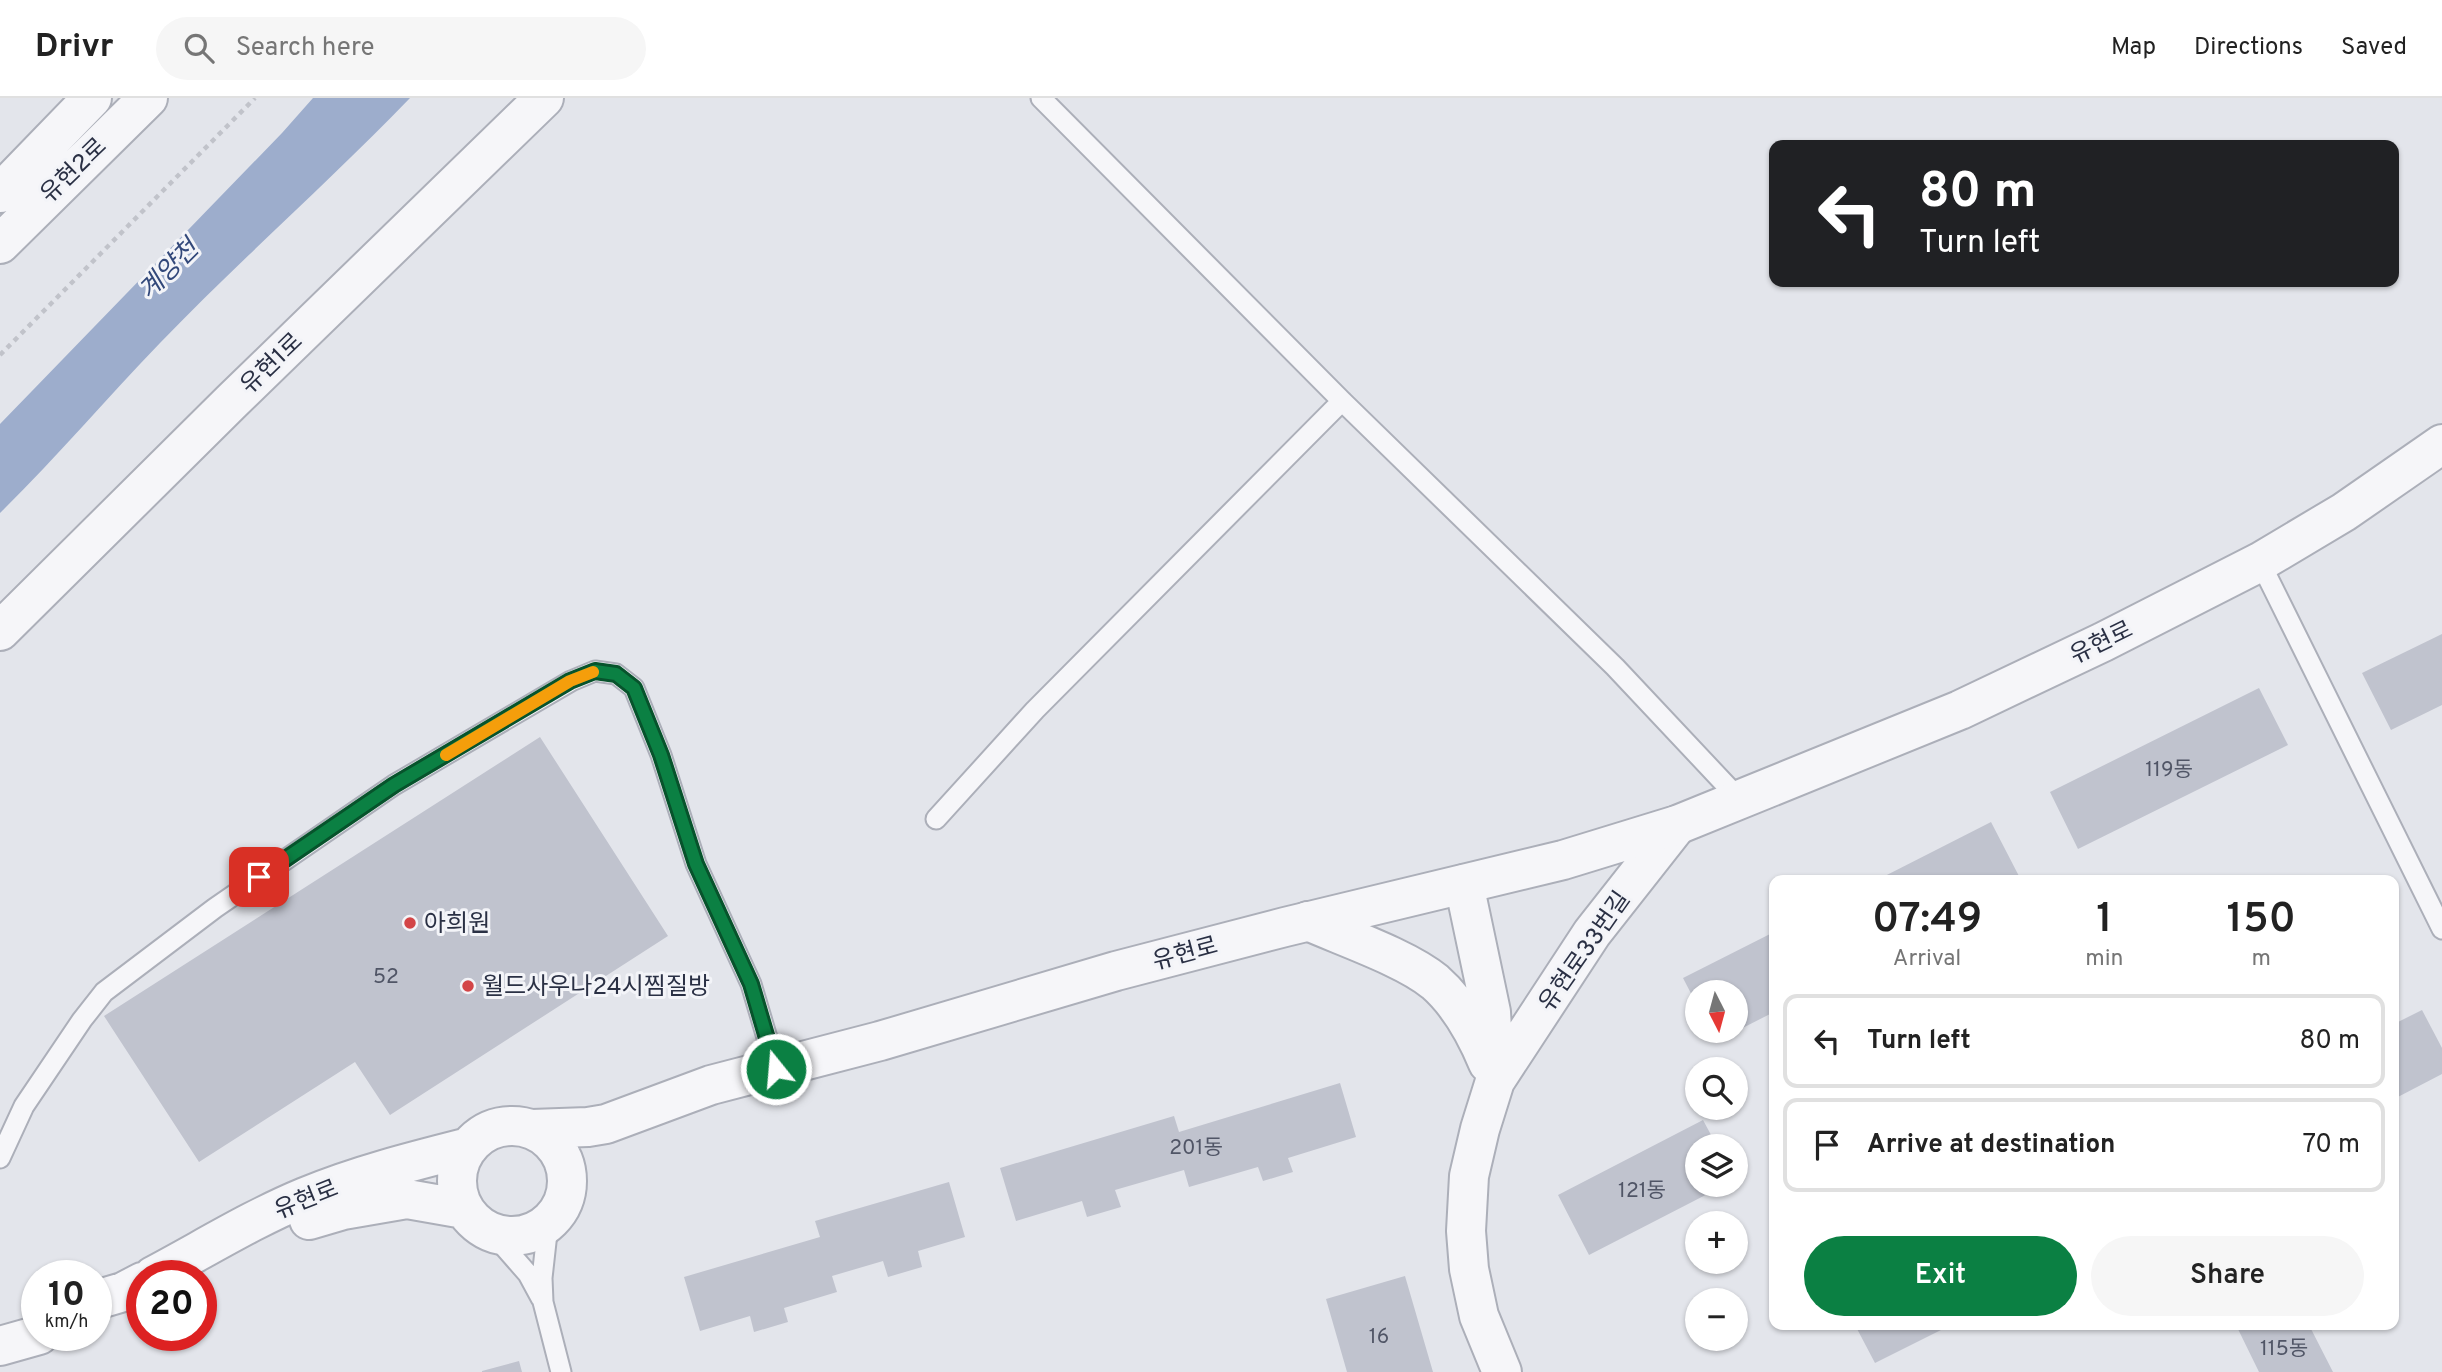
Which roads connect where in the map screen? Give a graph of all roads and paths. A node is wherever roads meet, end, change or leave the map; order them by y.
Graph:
1 (92, 98) edge
2 (148, 98) edge
3 (255, 98) edge
4 (544, 98) edge
5 (1041, 98) edge
6 (0, 193) edge
7 (0, 244) edge
8 (0, 355) edge
9 (1342, 401) junction
10 (2442, 444) edge
11 (2260, 562) junction
12 (0, 631) edge
13 (1741, 800) junction
14 (936, 819) dead end
15 (1677, 825) junction
16 (1464, 884) junction
17 (1308, 921) junction
18 (2442, 929) edge
19 (776, 1069) junction
20 (1495, 1081) junction
21 (632, 1116) junction
22 (532, 1129) junction
23 (469, 1147) junction
24 (0, 1158) edge
25 (567, 1192) junction
26 (464, 1209) junction
27 (548, 1224) junction
28 (493, 1234) junction
29 (182, 1260) edge
30 (217, 1263) edge
31 (543, 1302) junction
32 (21, 1322) edge
33 (0, 1328) edge
34 (21, 1340) edge
35 (0, 1346) edge
36 (561, 1372) edge
37 (1502, 1372) edge

1 - 6 street, 유현2로
2 - 7 street, 유현2로
3 - 8 path
4 - 12 street, 유현1로
5 - 9 lane
9 - 13 lane
9 - 14 lane
10 - 11 street, 유현로
11 - 13 street, 유현로
11 - 18 lane
13 - 15 street, 유현로
15 - 16 street, 유현로
15 - 20 street, 유현로33번길
16 - 17 street, 유현로
16 - 20 street, 유현로33번길
17 - 19 street, 유현로
17 - 20 street
19 - 21 street, 유현로
19 - 24 lane
20 - 37 street, 유현로33번길
21 - 22 street
21 - 25 street
22 - 23 street
22 - 25 street
23 - 26 street
23 - 29 street, 유현로
25 - 27 street
26 - 28 street
26 - 30 street, 유현로
27 - 28 street
27 - 31 lane
28 - 31 lane
31 - 36 lane
32 - 33 street
34 - 35 street

